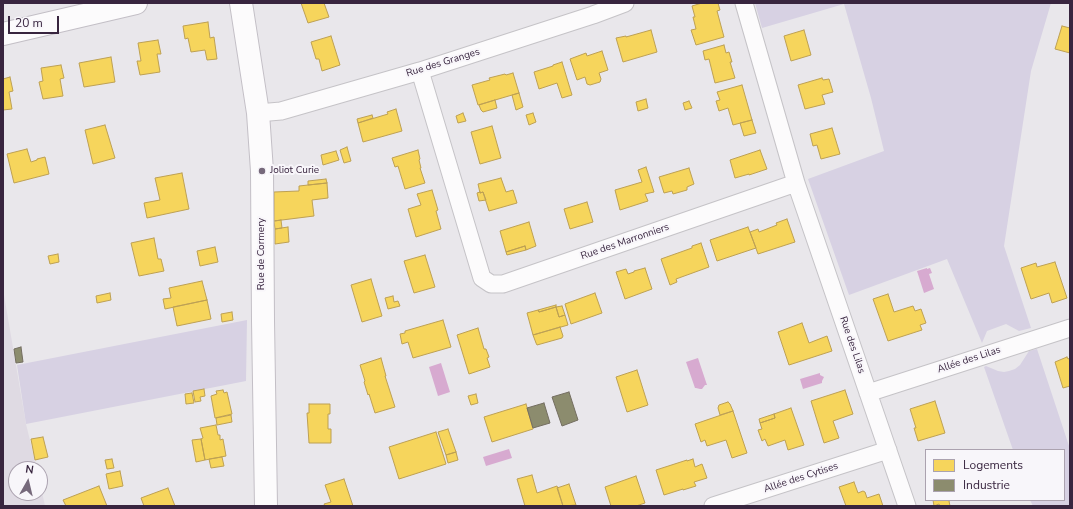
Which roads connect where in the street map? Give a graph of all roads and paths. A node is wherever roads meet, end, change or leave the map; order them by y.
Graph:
1 (136, 3) edge
2 (241, 3) edge
3 (625, 3) edge
4 (744, 3) edge
5 (3, 34) edge
6 (420, 70) junction
7 (258, 112) junction
8 (796, 183) junction
9 (1070, 328) edge
10 (868, 393) junction
11 (888, 450) junction
12 (266, 506) edge
13 (713, 506) edge
14 (907, 506) edge

1 - 5 main road
2 - 7 main road, Rue de Cormery
3 - 6 street, Rue des Granges
4 - 8 street
6 - 7 street, Rue des Granges
6 - 8 street, Rue des Marronniers
7 - 12 main road, Rue de Cormery
8 - 10 street, Rue des Lilas
9 - 10 street, Allée des Lilas
10 - 11 street, Rue des Lilas
11 - 13 street, Allée des Cytises
11 - 14 street, Rue des Lilas

